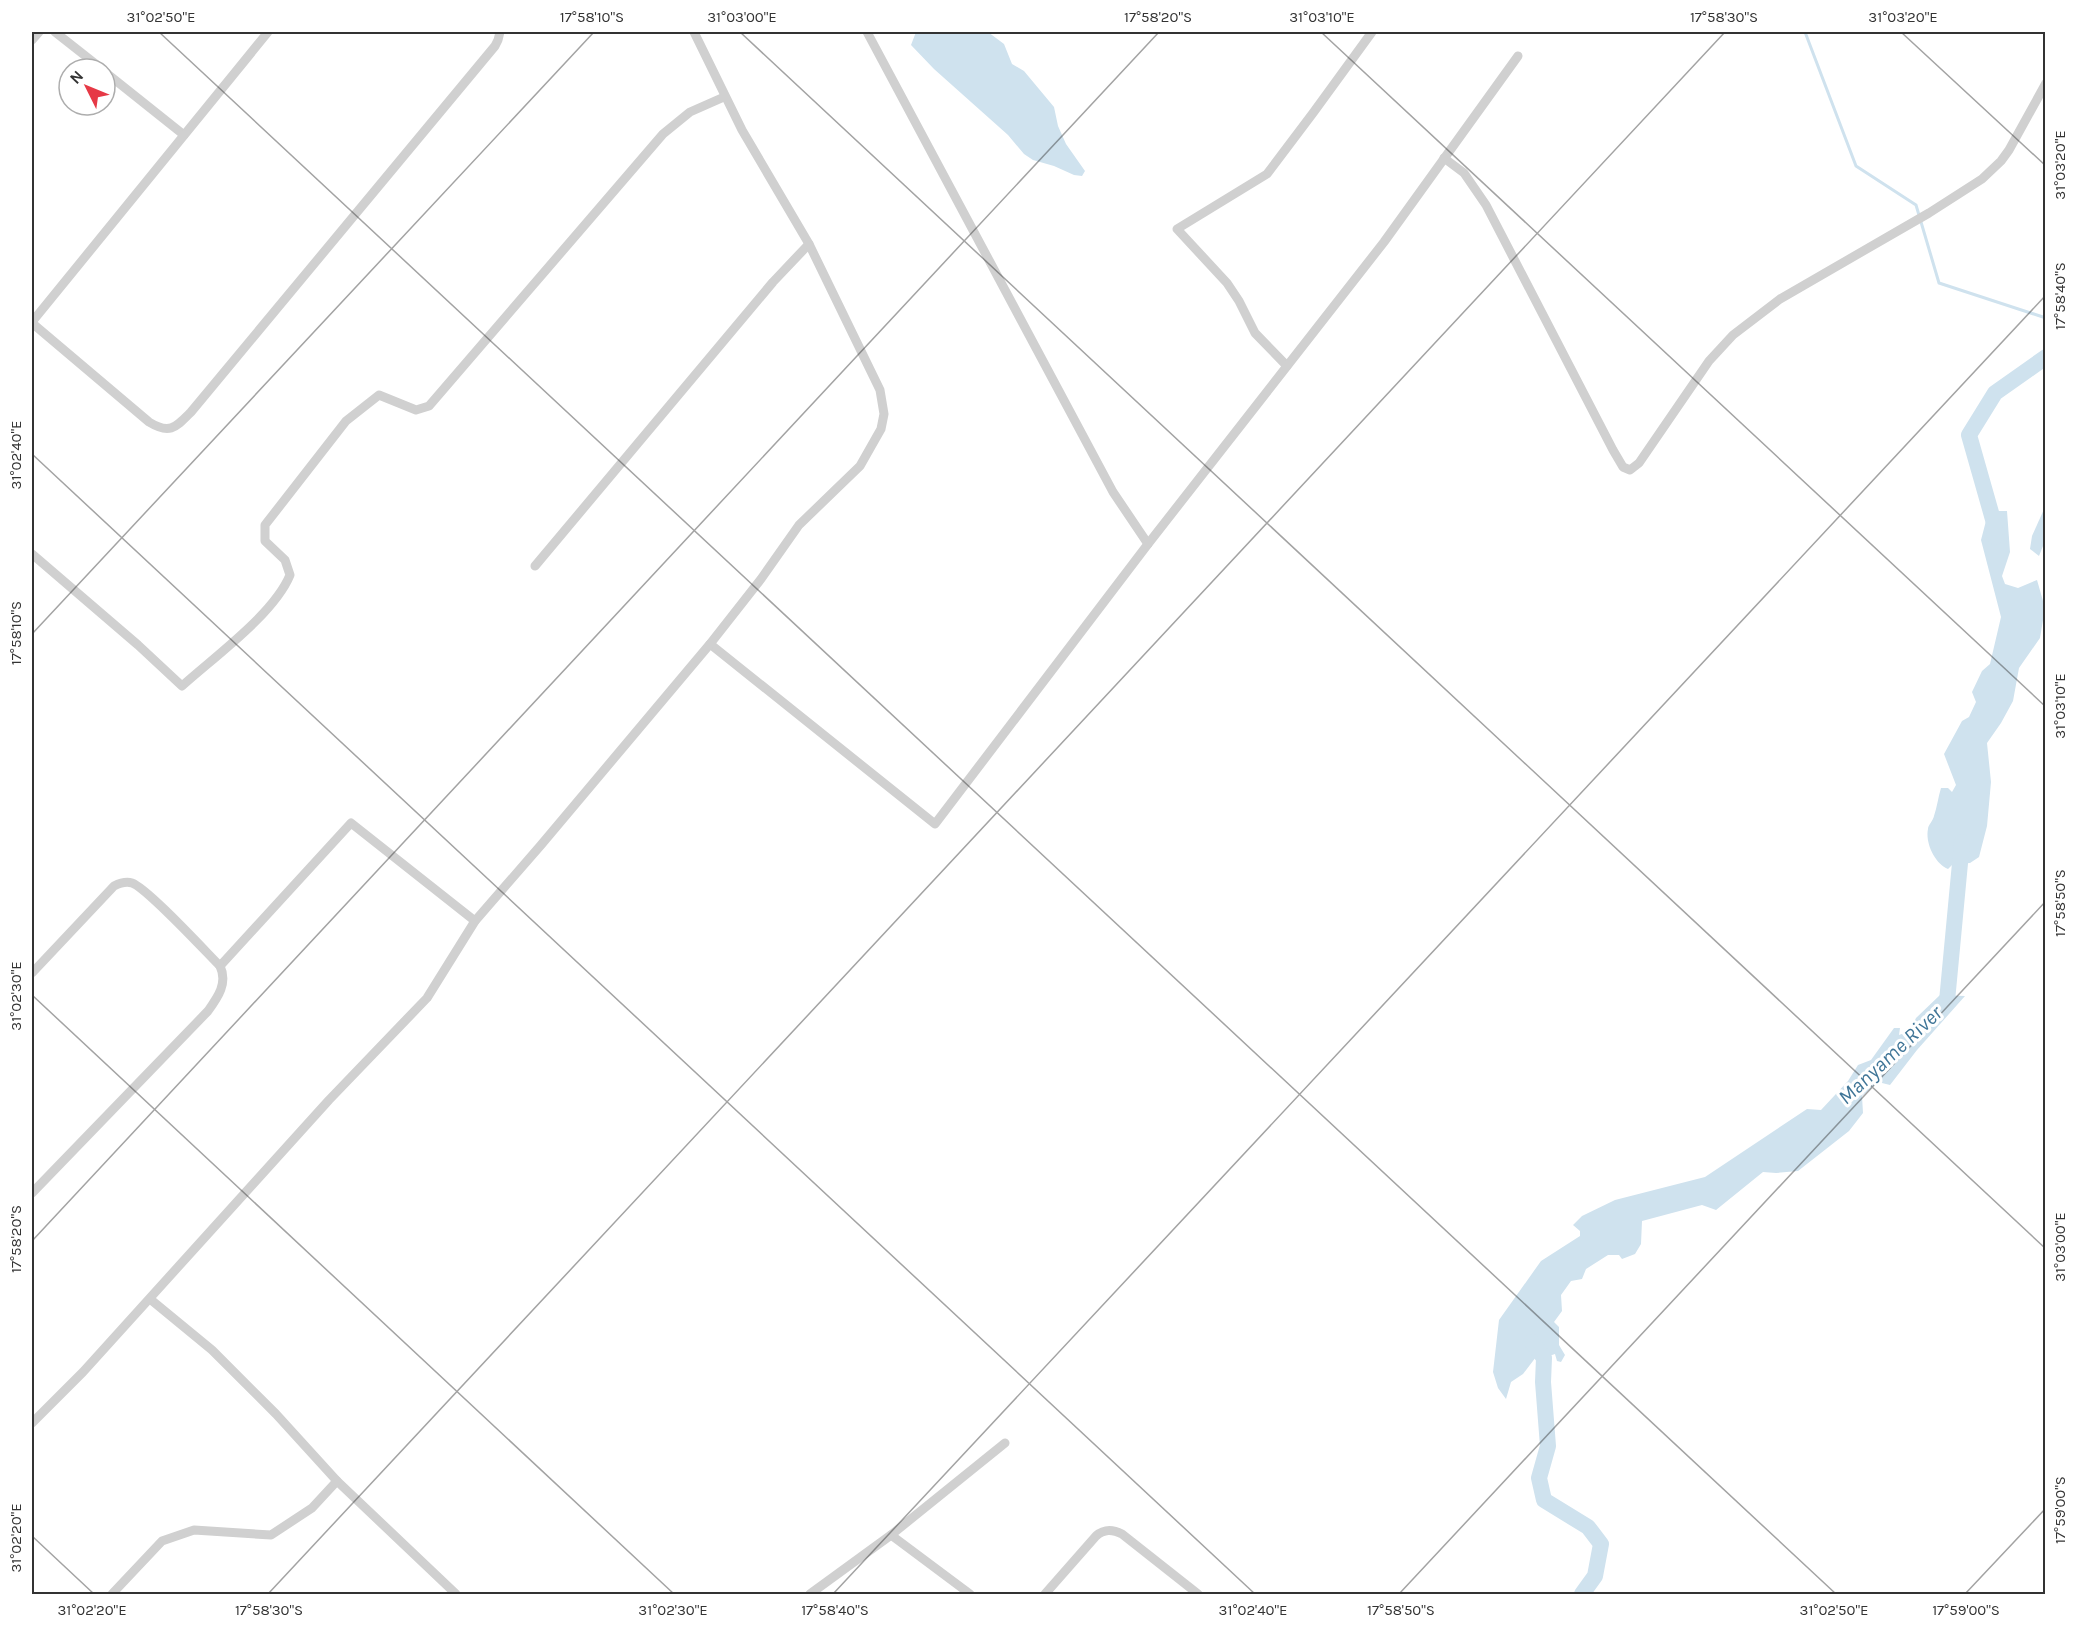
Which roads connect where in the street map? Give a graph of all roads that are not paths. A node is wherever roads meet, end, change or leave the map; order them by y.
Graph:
1 (39, 32) edge
2 (55, 32) edge
3 (268, 32) edge
4 (500, 32) edge
5 (694, 32) edge
6 (867, 32) edge
7 (1372, 32) edge
8 (32, 40) edge
9 (1518, 56) dead end
10 (87, 57) edge
11 (117, 81) edge
12 (2046, 83) edge
13 (724, 97) junction
14 (184, 135) junction
15 (1444, 158) junction
16 (809, 244) junction
17 (32, 322) edge
18 (1287, 366) junction
19 (1148, 544) junction
20 (32, 554) edge
21 (535, 566) dead end
22 (711, 644) junction
23 (475, 921) junction
24 (220, 966) junction
25 (32, 973) edge
26 (32, 1193) edge
27 (150, 1299) junction
28 (34, 1416) edge
29 (1005, 1443) dead end
30 (337, 1481) junction
31 (891, 1535) junction
32 (112, 1594) edge
33 (456, 1594) edge
34 (810, 1594) edge
35 (970, 1594) edge
36 (1045, 1594) edge
37 (1198, 1594) edge

1 - 8 street
2 - 10 street
3 - 14 street
4 - 17 street
5 - 13 street
6 - 19 street
7 - 18 street
9 - 15 street
11 - 14 street
12 - 15 street
13 - 16 street
13 - 20 street
14 - 17 street
15 - 18 street
16 - 21 street
16 - 22 street
18 - 19 street
19 - 22 street
22 - 23 street
23 - 24 street
23 - 27 street
24 - 25 street
24 - 26 street
27 - 28 street
27 - 30 street
29 - 31 street
30 - 32 street
30 - 33 street
31 - 34 street
31 - 35 street
36 - 37 street

